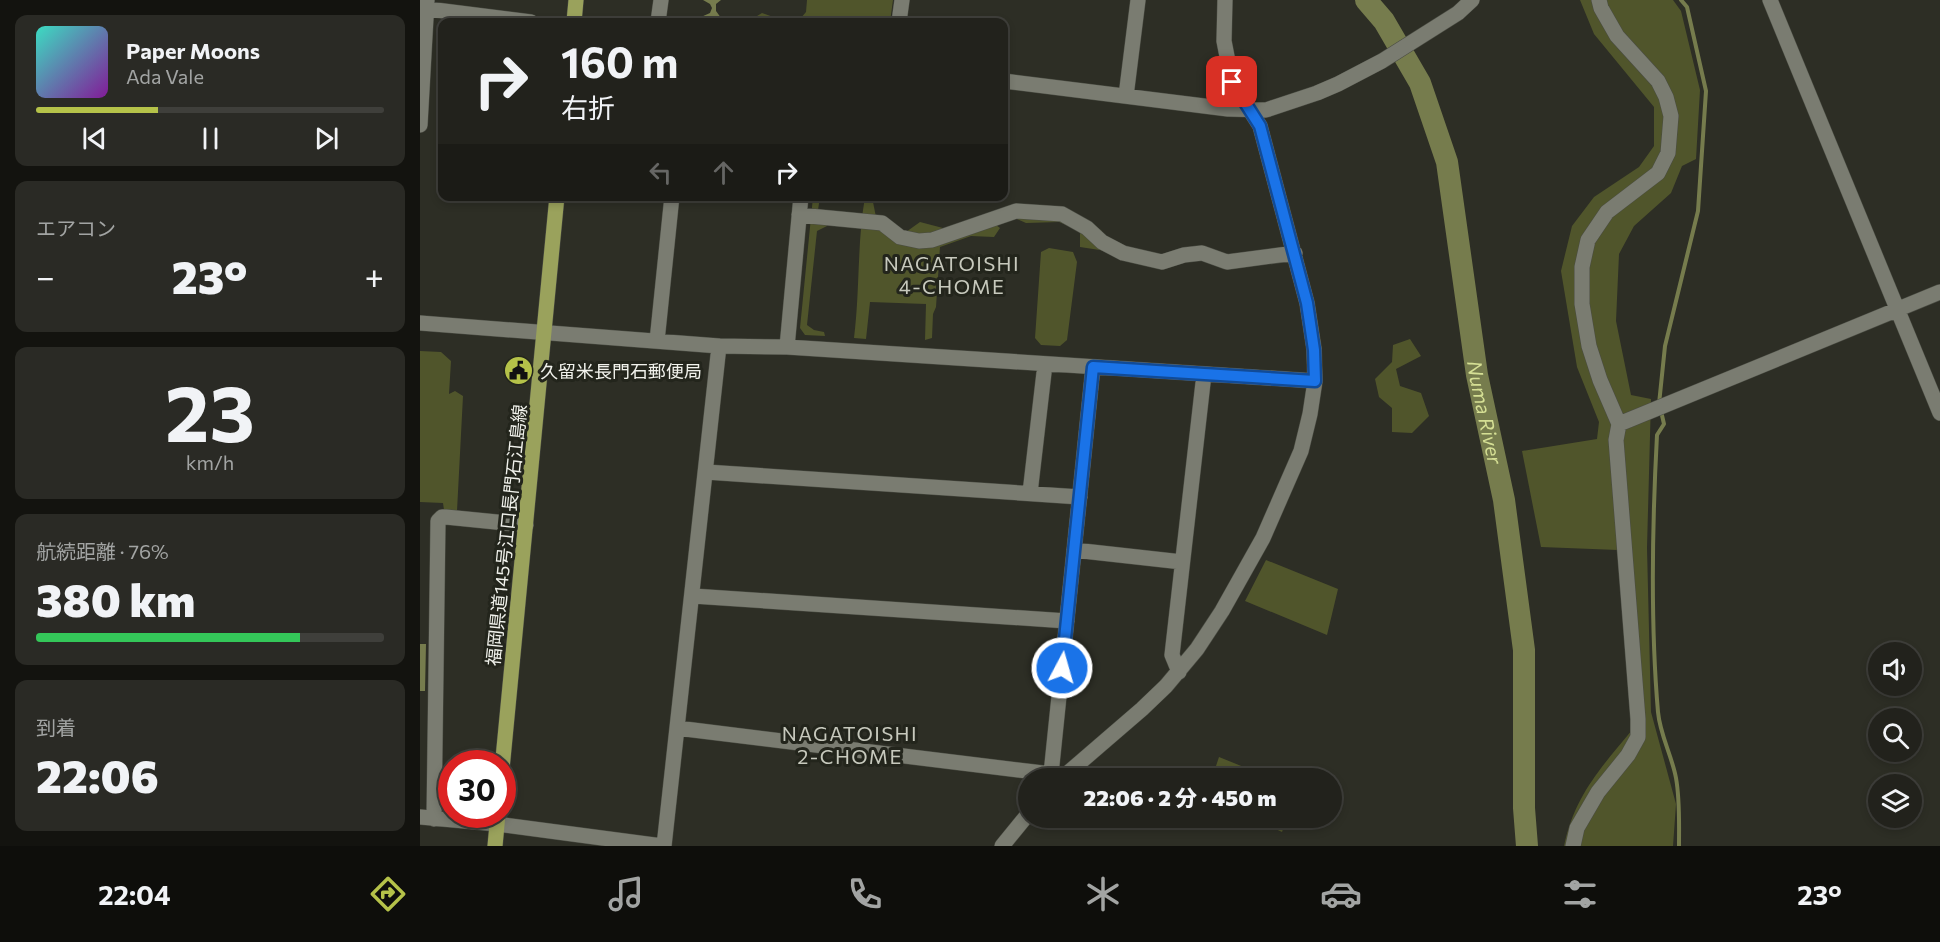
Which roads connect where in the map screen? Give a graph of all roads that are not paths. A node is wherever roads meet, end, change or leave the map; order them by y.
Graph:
1 (576, 0) edge
2 (661, 0) edge
3 (902, 0) edge
4 (1138, 0) edge
5 (1225, 0) edge
6 (1472, 0) edge
7 (1599, 0) edge
8 (1770, 0) edge
9 (425, 6) edge
10 (504, 18) edge
11 (574, 18) edge
12 (659, 18) edge
13 (900, 18) edge
14 (1008, 81) edge
15 (1126, 96) junction
16 (1248, 110) junction
17 (420, 125) edge
18 (557, 201) edge
19 (671, 201) edge
20 (800, 201) edge
21 (799, 215) junction
22 (1295, 253) junction
23 (1940, 292) edge
24 (1897, 310) junction
25 (420, 323) edge
26 (545, 333) junction
27 (657, 341) junction
28 (719, 346) junction
29 (787, 347) junction
30 (1045, 364) junction
31 (1093, 367) junction
32 (1204, 374) junction
33 (1315, 381) junction
34 (1940, 413) edge
35 (1619, 424) junction
36 (706, 472) junction
37 (1029, 494) junction
38 (1080, 497) junction
39 (526, 525) junction
40 (1074, 550) junction
41 (1182, 562) junction
42 (693, 596) junction
43 (1067, 621) junction
44 (1179, 672) junction
45 (677, 728) junction
46 (504, 750) edge
47 (1056, 768) edge
48 (1067, 768) edge
49 (1018, 772) edge
50 (427, 818) edge
51 (516, 822) edge
52 (1018, 826) edge
53 (497, 828) edge
54 (495, 846) edge
55 (663, 846) edge
56 (1002, 846) edge
57 (1573, 846) edge

1 - 11 main road
2 - 12 street
3 - 13 street
4 - 15 street
5 - 16 street
6 - 16 street
7 - 35 street
8 - 24 street
9 - 10 street
9 - 17 street
14 - 15 street
15 - 16 street
16 - 22 street
18 - 26 main road, 福岡県道145号江口長門石江島線
19 - 27 street
20 - 21 street
21 - 22 street
21 - 29 street
22 - 33 street
23 - 24 street
24 - 34 street
24 - 35 street
25 - 26 street
26 - 27 street
26 - 39 main road, 福岡県道145号江口長門石江島線
27 - 28 street
28 - 29 street
28 - 36 street
29 - 30 street
30 - 31 street
30 - 37 street
31 - 32 street
31 - 38 street
32 - 33 street
32 - 41 street
33 - 44 street
35 - 57 street
36 - 37 street
36 - 42 street
37 - 38 street
38 - 40 street
39 - 46 main road, 福岡県道145号江口長門石江島線
39 - 50 street
40 - 41 street
40 - 43 street
41 - 44 street
42 - 43 street
42 - 45 street
43 - 47 street
44 - 48 street
45 - 49 street
45 - 55 street
51 - 55 street
52 - 56 street
53 - 54 main road

